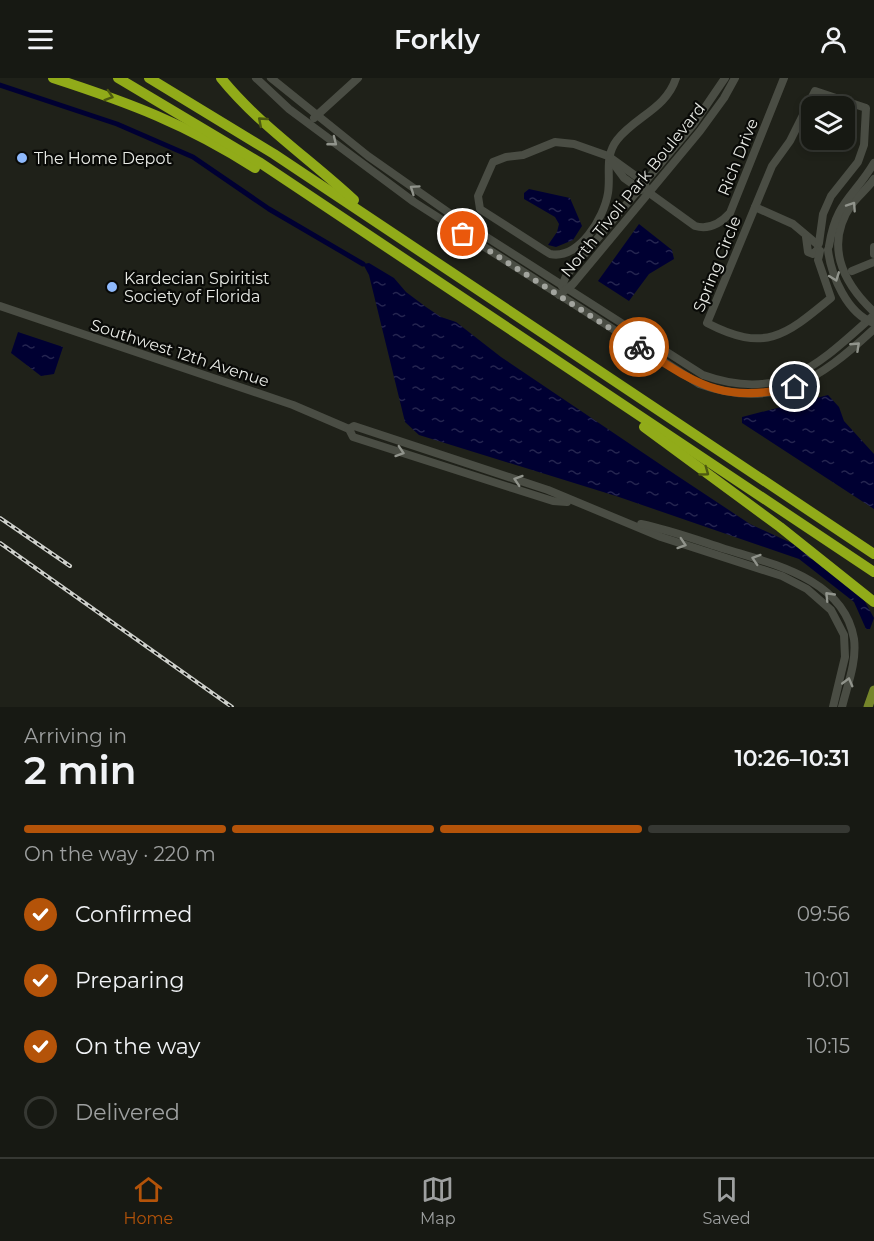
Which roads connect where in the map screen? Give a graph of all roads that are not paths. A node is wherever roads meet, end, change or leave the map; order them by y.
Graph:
1 (54, 78) edge
2 (118, 78) edge
3 (130, 78) edge
4 (149, 78) edge
5 (161, 78) edge
6 (221, 78) edge
7 (256, 78) edge
8 (271, 78) edge
9 (358, 78) edge
10 (676, 78) edge
11 (725, 78) edge
12 (735, 78) edge
13 (784, 78) edge
14 (870, 108) edge
15 (315, 116) junction
16 (701, 122) junction
17 (309, 123) junction
18 (608, 156) junction
19 (874, 163) edge
20 (874, 179) edge
21 (644, 183) junction
22 (638, 189) junction
23 (648, 192) junction
24 (354, 200) junction
25 (755, 207) junction
26 (331, 209) junction
27 (617, 222) junction
28 (825, 247) junction
29 (874, 247) edge
30 (590, 248) junction
31 (597, 253) junction
32 (874, 254) edge
33 (874, 262) edge
34 (852, 271) dead end
35 (566, 286) junction
36 (559, 295) junction
37 (0, 306) edge
38 (872, 318) edge
39 (874, 329) edge
40 (610, 396) junction
41 (628, 522) junction
42 (874, 546) edge
43 (874, 554) edge
44 (874, 564) edge
45 (874, 572) edge
46 (874, 602) edge
47 (874, 690) edge
48 (832, 707) edge
49 (842, 707) edge
50 (868, 707) edge

1 -> 26 highway
2 - 26 highway
3 - 44 highway
4 - 43 highway
5 - 24 highway
24 -> 6 highway
7 - 17 street
8 - 15 street
9 - 15 street
10 - 18 street
11 - 16 street, North Tivoli Park Boulevard
12 - 16 street, North Tivoli Park Boulevard
13 - 23 street, Rich Drive
14 - 25 street, Spring Circle
14 - 28 street, Spring Circle
15 - 17 street
35 -> 15 street
16 - 21 street, North Tivoli Park Boulevard
16 - 23 street, North Tivoli Park Boulevard
17 -> 36 street
18 - 18 street
18 - 21 street
18 - 22 street
19 - 28 street
28 -> 20 street
21 - 22 street, North Tivoli Park Boulevard
21 - 23 street, Rich Drive
22 - 23 street
22 - 27 street, North Tivoli Park Boulevard
23 - 27 street, North Tivoli Park Boulevard
24 - 42 highway
25 - 28 street, Spring Circle
25 - 28 street, Spring Circle
26 - 40 highway
27 - 30 street, North Tivoli Park Boulevard
27 - 31 street, North Tivoli Park Boulevard
28 - 38 street
29 - 32 street
30 - 31 street
30 - 35 street, North Tivoli Park Boulevard
31 - 35 street, North Tivoli Park Boulevard
33 - 34 street
35 - 36 street, North Tivoli Park Boulevard
35 - 38 street
36 -> 39 street
37 - 41 street, Southwest 12th Avenue
40 - 45 highway
40 -> 46 highway
41 -> 48 street, Southwest 12th Avenue
49 -> 41 street, Southwest 12th Avenue
47 - 50 main road

